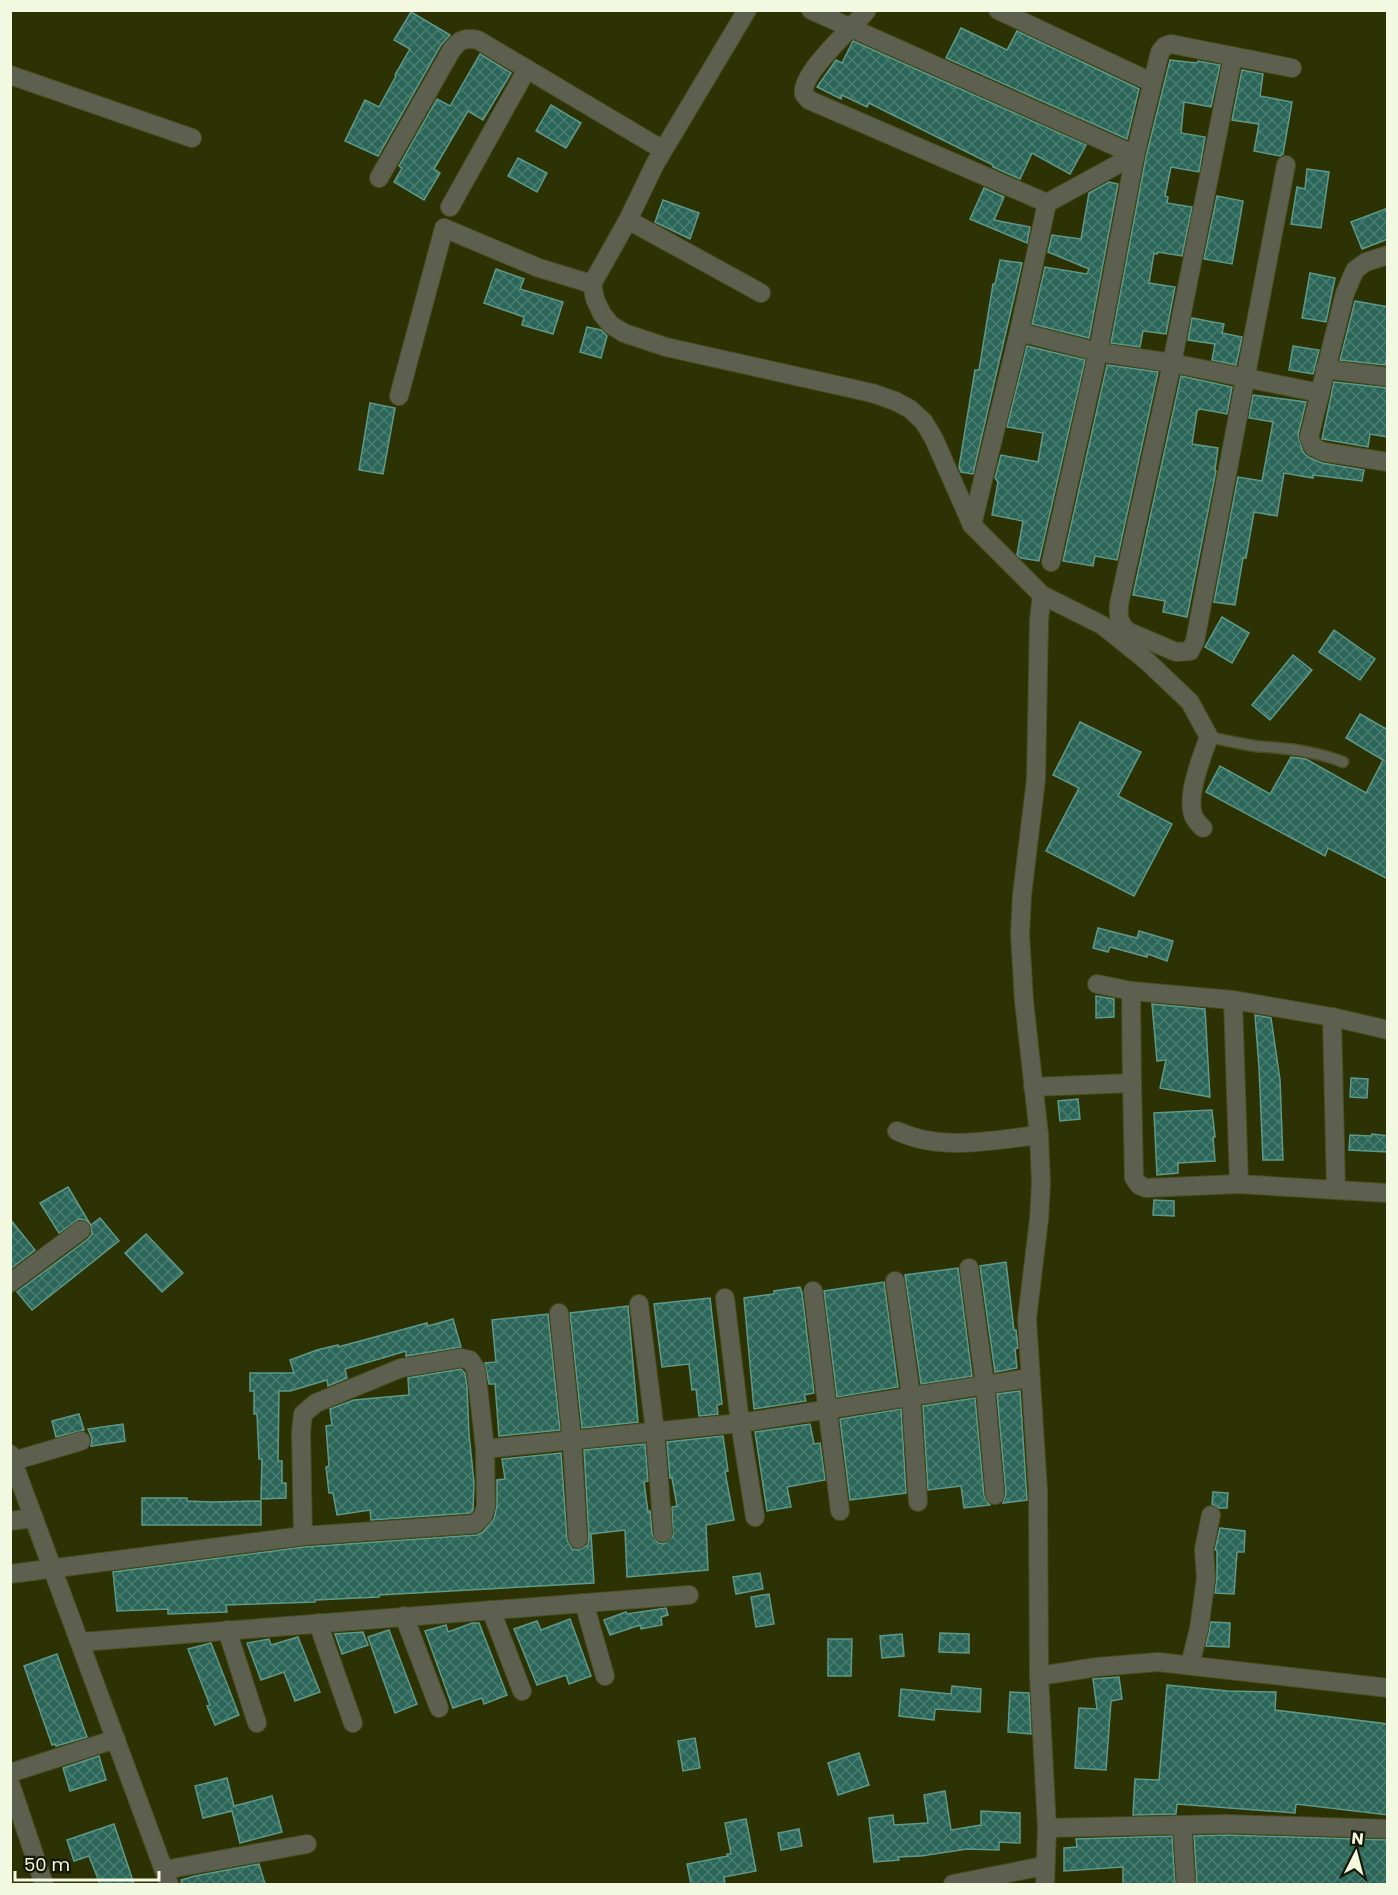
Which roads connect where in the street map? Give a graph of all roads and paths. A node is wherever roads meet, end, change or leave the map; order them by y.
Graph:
1 (811, 10) edge
2 (867, 10) edge
3 (999, 10) edge
4 (744, 12) edge
5 (852, 28) junction
6 (1233, 56) junction
7 (1292, 68) dead end
8 (527, 69) junction
9 (10, 75) edge
10 (1151, 82) junction
11 (192, 138) dead end
12 (663, 150) junction
13 (1135, 155) junction
14 (1286, 165) dead end
15 (380, 178) dead end
16 (1047, 202) junction
17 (450, 207) dead end
18 (628, 220) junction
19 (1388, 255) edge
20 (592, 284) junction
21 (760, 293) dead end
22 (1019, 332) junction
23 (1098, 352) junction
24 (1172, 363) junction
25 (1325, 369) junction
26 (1244, 376) junction
27 (1388, 377) edge
28 (1320, 393) junction
29 (399, 396) dead end
30 (1388, 462) edge
31 (972, 525) junction
32 (1051, 562) dead end
33 (1042, 595) junction
34 (1209, 737) junction
35 (1343, 762) dead end
36 (1203, 828) dead end
37 (1097, 984) dead end
38 (1131, 991) junction
39 (1233, 1000) junction
40 (1332, 1017) junction
41 (1388, 1030) edge
42 (1132, 1083) junction
43 (1033, 1087) junction
44 (897, 1131) dead end
45 (1039, 1135) junction
46 (1239, 1184) junction
47 (1336, 1190) junction
48 (1388, 1193) edge
49 (81, 1230) dead end
50 (969, 1268) dead end
51 (895, 1281) dead end
52 (10, 1283) edge
53 (813, 1291) dead end
54 (725, 1298) dead end
55 (639, 1304) dead end
56 (560, 1313) dead end
57 (1030, 1378) junction
58 (985, 1385) junction
59 (911, 1396) junction
60 (828, 1409) junction
61 (740, 1423) junction
62 (655, 1431) junction
63 (81, 1441) dead end
64 (572, 1441) junction
65 (485, 1449) junction
66 (12, 1457) edge
67 (995, 1495) dead end
68 (918, 1502) dead end
69 (840, 1511) dead end
70 (1211, 1515) dead end
71 (34, 1518) junction
72 (754, 1518) dead end
73 (10, 1521) edge
74 (663, 1533) dead end
75 (303, 1536) junction
76 (578, 1539) dead end
77 (51, 1569) junction
78 (10, 1574) edge
79 (689, 1595) dead end
80 (584, 1602) junction
81 (491, 1610) junction
82 (404, 1616) junction
83 (318, 1623) junction
84 (227, 1630) junction
85 (81, 1642) junction
86 (1190, 1665) junction
87 (605, 1676) dead end
88 (1039, 1676) junction
89 (1388, 1688) edge
90 (522, 1691) dead end
91 (439, 1708) dead end
92 (257, 1723) dead end
93 (353, 1723) dead end
94 (116, 1739) junction
95 (10, 1773) edge
96 (10, 1783) edge
97 (1182, 1825) junction
98 (1047, 1828) junction
99 (1388, 1829) edge
100 (307, 1844) dead end
101 (1044, 1866) junction
102 (166, 1877) edge
103 (44, 1884) edge
104 (953, 1884) edge
105 (1045, 1884) edge
106 (1186, 1884) edge

1 - 5 street
2 - 5 street
3 - 10 street
4 - 12 street
5 - 13 street
5 - 16 street
6 - 7 street
6 - 10 street
6 - 24 street
8 - 12 street
8 - 15 street
8 - 17 street
9 - 11 street
10 - 13 street
12 - 18 street
13 - 16 street
13 - 23 street
14 - 26 street
16 - 22 street
18 - 20 street
18 - 21 street
19 - 25 street
20 - 29 street
20 - 31 street
22 - 23 street
22 - 31 street
23 - 24 street
23 - 32 street
24 - 26 street
24 - 26 street
25 - 27 street
25 - 28 street
26 - 28 street
28 - 30 street
31 - 33 street
33 - 34 street
33 - 43 street
34 - 35 lane
34 - 36 street
37 - 38 street
38 - 39 street
38 - 42 street
39 - 40 street
39 - 46 street
40 - 41 street
40 - 47 street
42 - 43 street
42 - 46 street
43 - 45 street
44 - 45 street
45 - 57 street
46 - 47 street
47 - 48 street
49 - 52 street
50 - 58 street
51 - 59 street
53 - 60 street
54 - 61 street
55 - 62 street
56 - 64 street
57 - 58 street
57 - 88 street
58 - 59 street
58 - 67 street
59 - 60 street
59 - 68 street
60 - 61 street
60 - 69 street
61 - 62 street
61 - 72 street
62 - 64 street
62 - 74 street
63 - 66 street
64 - 65 street
64 - 76 street
65 - 75 street
65 - 75 street
66 - 71 street
70 - 86 street
71 - 73 street
71 - 77 street
75 - 77 street
77 - 78 street
77 - 85 street
79 - 80 street
80 - 81 street
80 - 87 street
81 - 82 street
81 - 90 street
82 - 83 street
82 - 91 street
83 - 84 street
83 - 93 street
84 - 85 street
84 - 92 street
85 - 94 street
86 - 88 street
86 - 89 street
88 - 98 street
94 - 95 street
94 - 102 street
96 - 103 street
97 - 98 street
97 - 99 street
97 - 106 street
98 - 101 street
100 - 102 street
101 - 104 street
101 - 105 street

